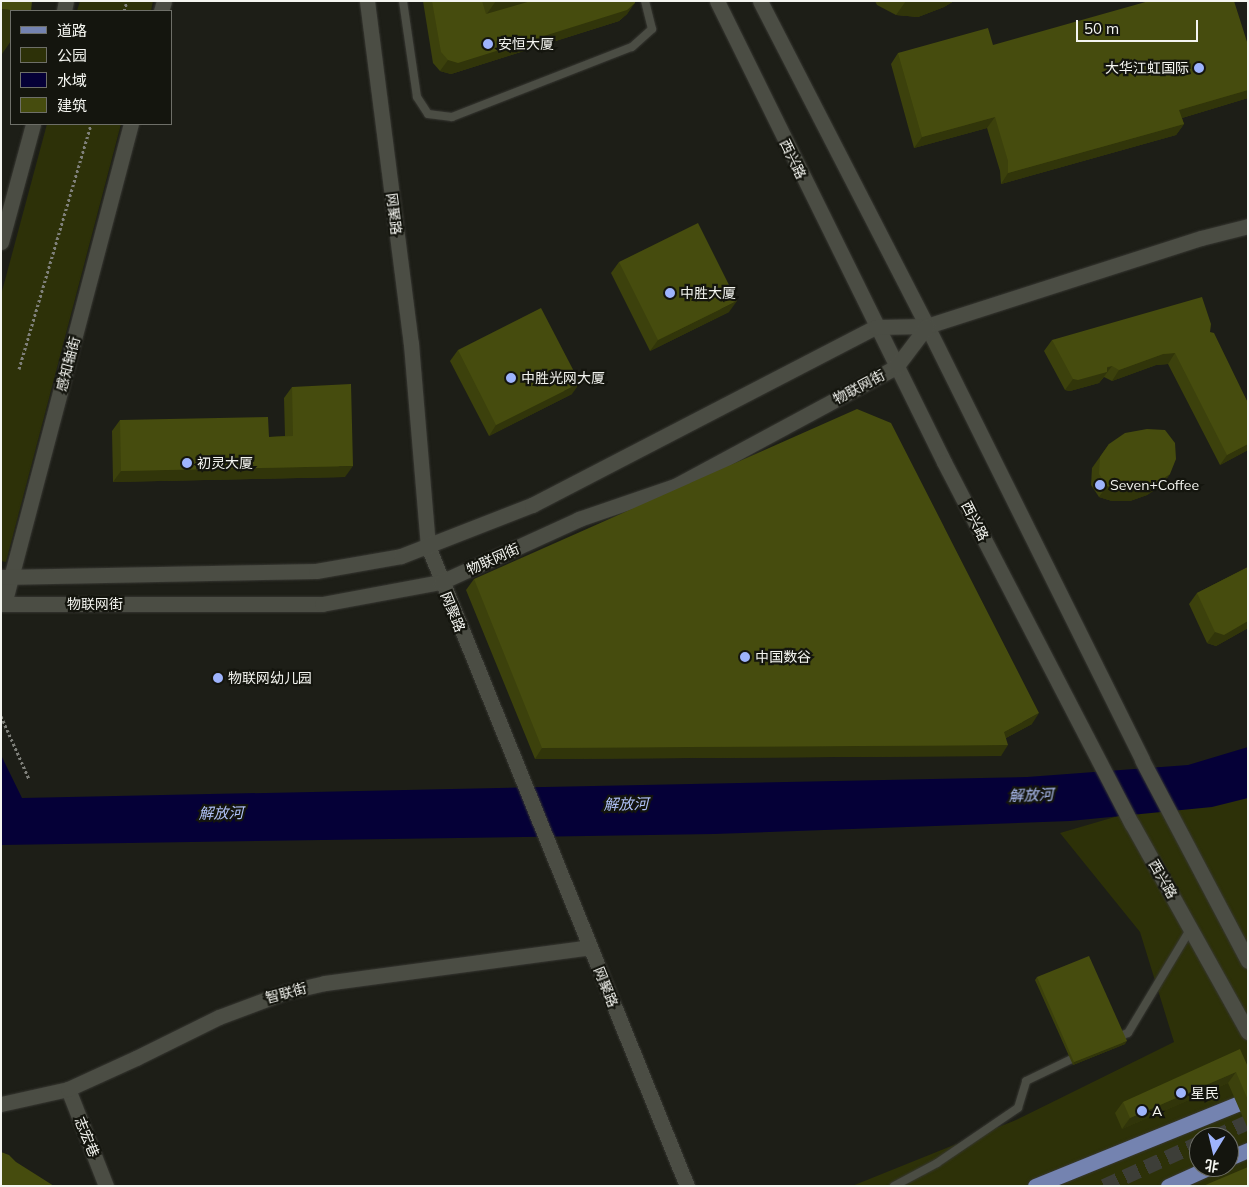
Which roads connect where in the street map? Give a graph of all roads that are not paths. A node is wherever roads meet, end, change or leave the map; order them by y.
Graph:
1 (367, 1) edge
2 (403, 1) edge
3 (645, 1) edge
4 (717, 1) edge
5 (760, 1) edge
6 (33, 125) edge
7 (131, 125) edge
8 (1248, 226) edge
9 (1, 242) edge
10 (876, 326) junction
11 (927, 326) junction
12 (896, 367) junction
13 (428, 546) junction
14 (6, 576) edge
15 (441, 582) junction
16 (3, 604) edge
17 (1191, 928) junction
18 (590, 948) junction
19 (1248, 961) edge
20 (1248, 1032) edge
21 (1110, 1041) edge
22 (1085, 1053) edge
23 (68, 1089) junction
24 (1, 1104) edge
25 (1248, 1105) edge
26 (1189, 1176) edge
27 (106, 1186) edge
28 (687, 1186) edge
29 (894, 1186) edge
30 (1035, 1186) edge
31 (1168, 1186) edge

1 - 13 street, 网聚路
2 - 3 lane
4 - 10 street, 西兴路
5 - 11 street
6 - 9 street
7 - 14 street, 感知轴街
8 - 11 street, 物联网街
10 - 11 street, 物联网街
10 - 12 street, 西兴路
10 - 13 street, 物联网街
11 - 12 street, 物联网街
11 - 19 street
12 - 15 street, 物联网街
12 - 17 street, 西兴路
13 - 14 street, 物联网街
13 - 15 street, 网聚路
14 - 16 street, 感知轴街
15 - 16 street, 物联网街
15 - 18 street, 网聚路
17 - 20 street, 西兴路
17 - 21 lane
18 - 23 street, 智联街
18 - 28 street, 网聚路
22 - 29 lane
23 - 24 street, 智联街
23 - 27 street, 志宏巷
25 - 30 main road
26 - 31 main road

